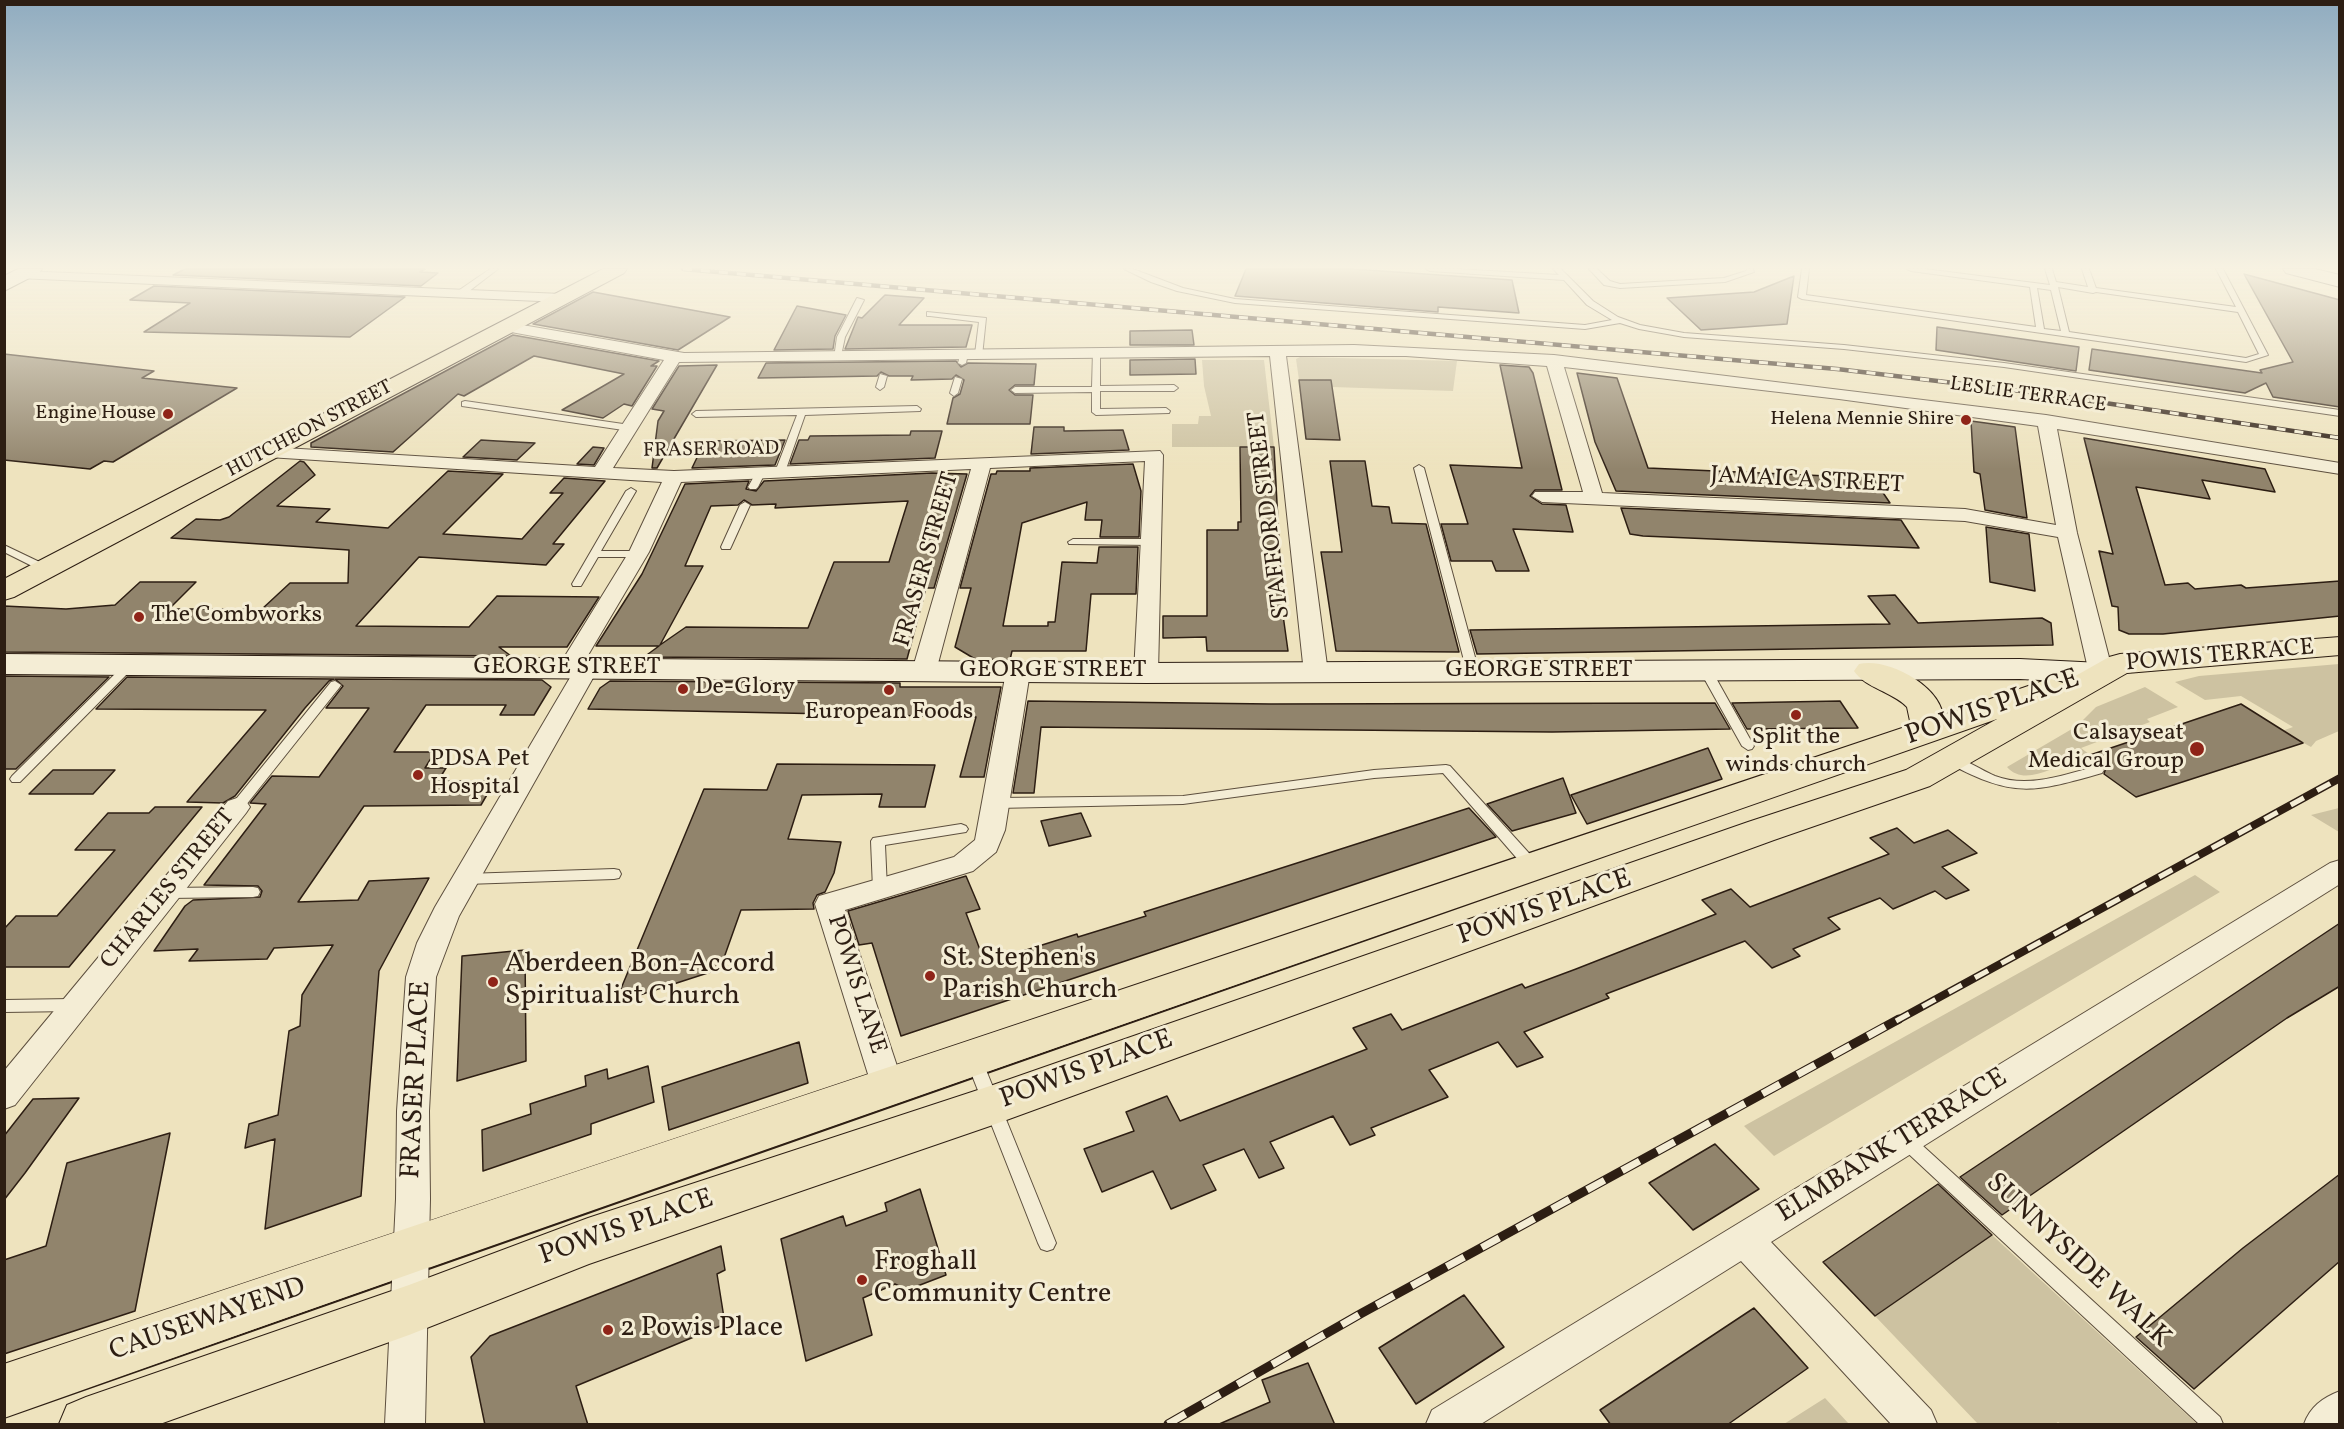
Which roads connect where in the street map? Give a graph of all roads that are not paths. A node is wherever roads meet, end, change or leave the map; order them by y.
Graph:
1 (489, 336) edge
2 (554, 336) edge
3 (842, 336) edge
4 (977, 336) edge
5 (1692, 336) edge
6 (2078, 336) edge
7 (2254, 336) edge
8 (1277, 351) junction
9 (1096, 353) junction
10 (837, 356) junction
11 (674, 357) junction
12 (968, 357) junction
13 (1554, 360) junction
14 (883, 376) dead end
15 (958, 379) dead end
16 (880, 387) dead end
17 (1174, 388) dead end
18 (1095, 389) junction
19 (1015, 390) dead end
20 (954, 393) dead end
21 (465, 404) dead end
22 (917, 409) dead end
23 (1166, 411) dead end
24 (802, 412) junction
25 (2340, 412) edge
26 (696, 414) dead end
27 (2046, 420) junction
28 (630, 428) junction
29 (268, 452) junction
30 (982, 463) junction
31 (1419, 468) dead end
32 (2340, 469) edge
33 (780, 472) junction
34 (600, 473) junction
35 (674, 477) junction
36 (631, 491) dead end
37 (1542, 496) dead end
38 (1594, 498) junction
39 (746, 505) dead end
40 (2067, 532) junction
41 (1073, 542) dead end
42 (1151, 542) junction
43 (726, 547) dead end
44 (4, 548) edge
45 (595, 554) junction
46 (637, 554) junction
47 (46, 569) junction
48 (577, 585) dead end
49 (4, 591) edge
50 (2340, 646) edge
51 (4, 664) edge
52 (130, 665) junction
53 (578, 669) junction
54 (1706, 671) junction
55 (1870, 671) junction
56 (924, 672) junction
57 (1018, 672) junction
58 (1473, 672) junction
59 (1146, 673) junction
60 (1316, 673) junction
61 (2101, 673) junction
62 (335, 685) dead end
63 (1748, 746) dead end
64 (1936, 746) junction
65 (2098, 770) dead end
66 (16, 779) dead end
67 (2031, 787) junction
68 (2047, 794) dead end
69 (997, 803) junction
70 (237, 807) joint
71 (961, 829) dead end
72 (1533, 867) junction
73 (614, 874) dead end
74 (466, 879) junction
75 (2334, 881) edge
76 (880, 889) junction
77 (253, 892) dead end
78 (166, 893) junction
79 (74, 1005) junction
80 (4, 1006) edge
81 (974, 1059) junction
82 (888, 1087) junction
83 (4, 1095) edge
84 (990, 1106) junction
85 (1904, 1140) junction
86 (1745, 1240) junction
87 (1047, 1243) dead end
88 (411, 1252) junction
89 (409, 1310) junction
90 (4, 1391) edge
91 (2340, 1410) edge
92 (86, 1425) edge
93 (405, 1425) edge
94 (1446, 1425) edge
95 (1917, 1425) edge
96 (2213, 1425) edge
97 (2324, 1425) edge

1 - 29 main road, HUTCHEON STREET
2 - 11 street, LESLIE TERRACE
3 - 10 lane
4 - 12 lane
5 - 25 lane
6 - 7 lane
8 - 9 street, LESLIE TERRACE
8 - 13 street, LESLIE TERRACE
8 - 60 street, STAFFORD STREET
9 - 12 street, LESLIE TERRACE
9 - 18 lane
10 - 11 street, LESLIE TERRACE
10 - 12 street, LESLIE TERRACE
11 - 28 street
13 - 27 street, LESLIE TERRACE
13 - 38 street
14 - 16 lane
15 - 20 lane
17 - 18 lane
18 - 19 lane
18 - 23 lane
21 - 28 lane
22 - 24 lane
24 - 26 lane
24 - 33 lane
27 - 32 street, LESLIE TERRACE
27 - 40 street
28 - 34 street
29 - 34 street, FRASER ROAD
29 - 47 main road, HUTCHEON STREET
30 - 33 street, FRASER ROAD
30 - 42 street, FRASER ROAD
30 - 56 street, FRASER STREET
31 - 58 lane
33 - 35 street, FRASER ROAD
34 - 35 street, FRASER ROAD
35 - 46 street, FRASER PLACE
36 - 45 lane
37 - 38 street, JAMAICA STREET
38 - 40 street, JAMAICA STREET
39 - 43 lane
40 - 61 street
41 - 42 lane
42 - 59 street
44 - 47 lane
45 - 46 lane
45 - 48 lane
46 - 53 street, FRASER PLACE
47 - 49 main road, HUTCHEON STREET
50 - 61 main road, POWIS TERRACE
51 - 52 street, GEORGE STREET
52 - 53 street, GEORGE STREET
52 - 66 lane
53 - 56 street, GEORGE STREET
53 - 74 street, FRASER PLACE
54 - 55 street, GEORGE STREET
54 - 58 street, GEORGE STREET
54 - 63 lane
55 - 61 street, GEORGE STREET
55 - 64 main road
56 - 57 street, GEORGE STREET
57 - 59 street, GEORGE STREET
57 - 69 street, POWIS LANE
58 - 60 street, GEORGE STREET
59 - 60 street, GEORGE STREET
61 - 64 main road, POWIS PLACE
62 - 70 lane, CHARLES STREET
64 - 67 lane
64 - 72 main road, POWIS PLACE
64 - 84 main road, POWIS PLACE
65 - 67 lane
67 - 68 lane
69 - 72 lane
69 - 76 street, POWIS LANE
70 - 78 street, CHARLES STREET
71 - 76 lane
72 - 81 main road, POWIS PLACE
73 - 74 lane
74 - 88 street, FRASER PLACE
75 - 85 street, ELMBANK TERRACE
76 - 82 street, POWIS LANE
77 - 78 lane
78 - 79 street, CHARLES STREET
79 - 80 lane
79 - 83 street, CHARLES STREET
81 - 82 main road, POWIS PLACE
81 - 84 lane
82 - 88 main road, POWIS PLACE
84 - 87 lane
84 - 89 main road, POWIS PLACE
85 - 86 street, ELMBANK TERRACE
85 - 96 lane, SUNNYSIDE WALK
86 - 94 street, ELMBANK TERRACE
86 - 95 street
88 - 89 street, FRASER PLACE
88 - 90 main road, CAUSEWAYEND
89 - 92 main road
89 - 93 street, FRASER PLACE
91 - 97 street

